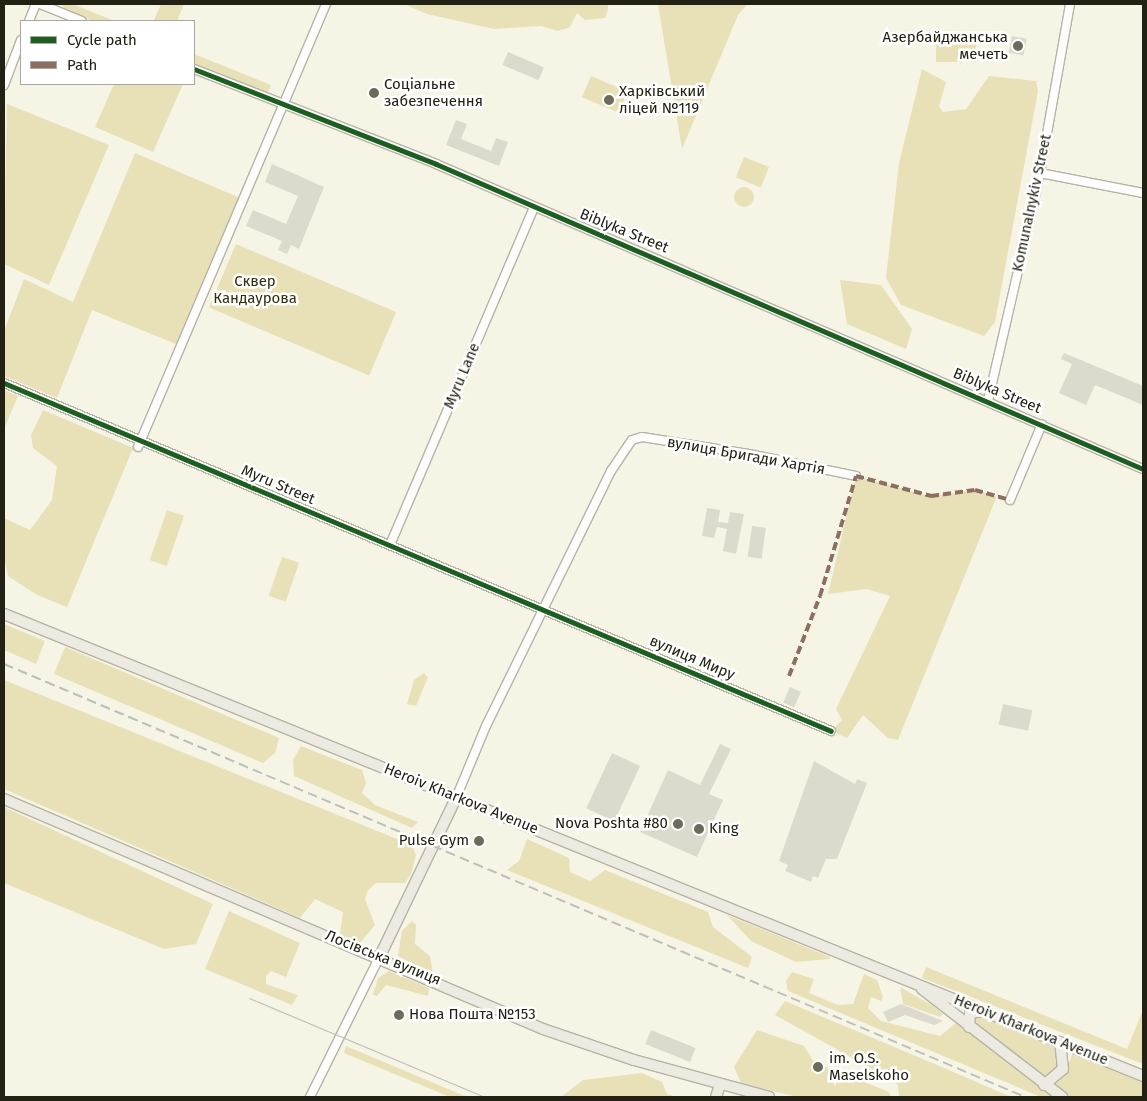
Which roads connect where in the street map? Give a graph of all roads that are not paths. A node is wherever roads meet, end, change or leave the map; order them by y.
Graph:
1 (36, 4) edge
2 (40, 4) edge
3 (326, 4) edge
4 (1070, 4) edge
5 (29, 20) edge
6 (80, 20) edge
7 (20, 43) edge
8 (195, 69) edge
9 (4, 85) edge
10 (283, 104) junction
11 (1040, 173) junction
12 (1143, 193) edge
13 (534, 208) junction
14 (4, 383) edge
15 (988, 401) junction
16 (1042, 424) junction
17 (139, 444) junction
18 (1143, 470) edge
19 (856, 476) dead end
20 (1010, 500) dead end
21 (390, 545) junction
22 (544, 609) junction
23 (4, 614) edge
24 (831, 731) dead end
25 (456, 798) junction
26 (4, 799) edge
27 (379, 958) junction
28 (918, 986) junction
29 (990, 1012) junction
30 (969, 1028) junction
31 (1060, 1042) junction
32 (1143, 1076) edge
33 (720, 1085) junction
34 (1044, 1085) junction
35 (310, 1097) edge
36 (716, 1097) edge
37 (769, 1097) edge
38 (1062, 1097) edge

1 - 5 street
2 - 6 street
3 - 10 street
4 - 11 street, Komunalnykiv Street
7 - 9 street
8 - 10 street, Biblyka Street
10 - 13 street, Biblyka Street
10 - 17 street
11 - 12 street
11 - 15 street, Komunalnykiv Street
13 - 15 street, Biblyka Street
13 - 21 street, Myru Lane
14 - 17 street, Myru Street
15 - 16 street, Biblyka Street
16 - 18 street
16 - 20 street
17 - 21 street, Myru Street
19 - 22 street, вулиця Бригади Хартія
21 - 22 street, Myru Street
22 - 24 street, вулиця Миру
22 - 25 street
23 - 25 main road, Heroiv Kharkova Avenue
25 - 27 main road
25 - 28 main road, Heroiv Kharkova Avenue
26 - 27 main road, Лосівська вулиця
27 - 33 main road, Лосівська вулиця
27 - 35 street
28 - 29 main road, Heroiv Kharkova Avenue
28 - 30 main road, Heroiv Kharkova Avenue
29 - 30 main road
29 - 31 main road, Heroiv Kharkova Avenue
30 - 34 main road, Heroiv Kharkova Avenue
31 - 32 main road, Heroiv Kharkova Avenue
31 - 34 main road
33 - 36 main road
33 - 37 main road, Лосівська вулиця
34 - 38 main road, Heroiv Kharkova Avenue

